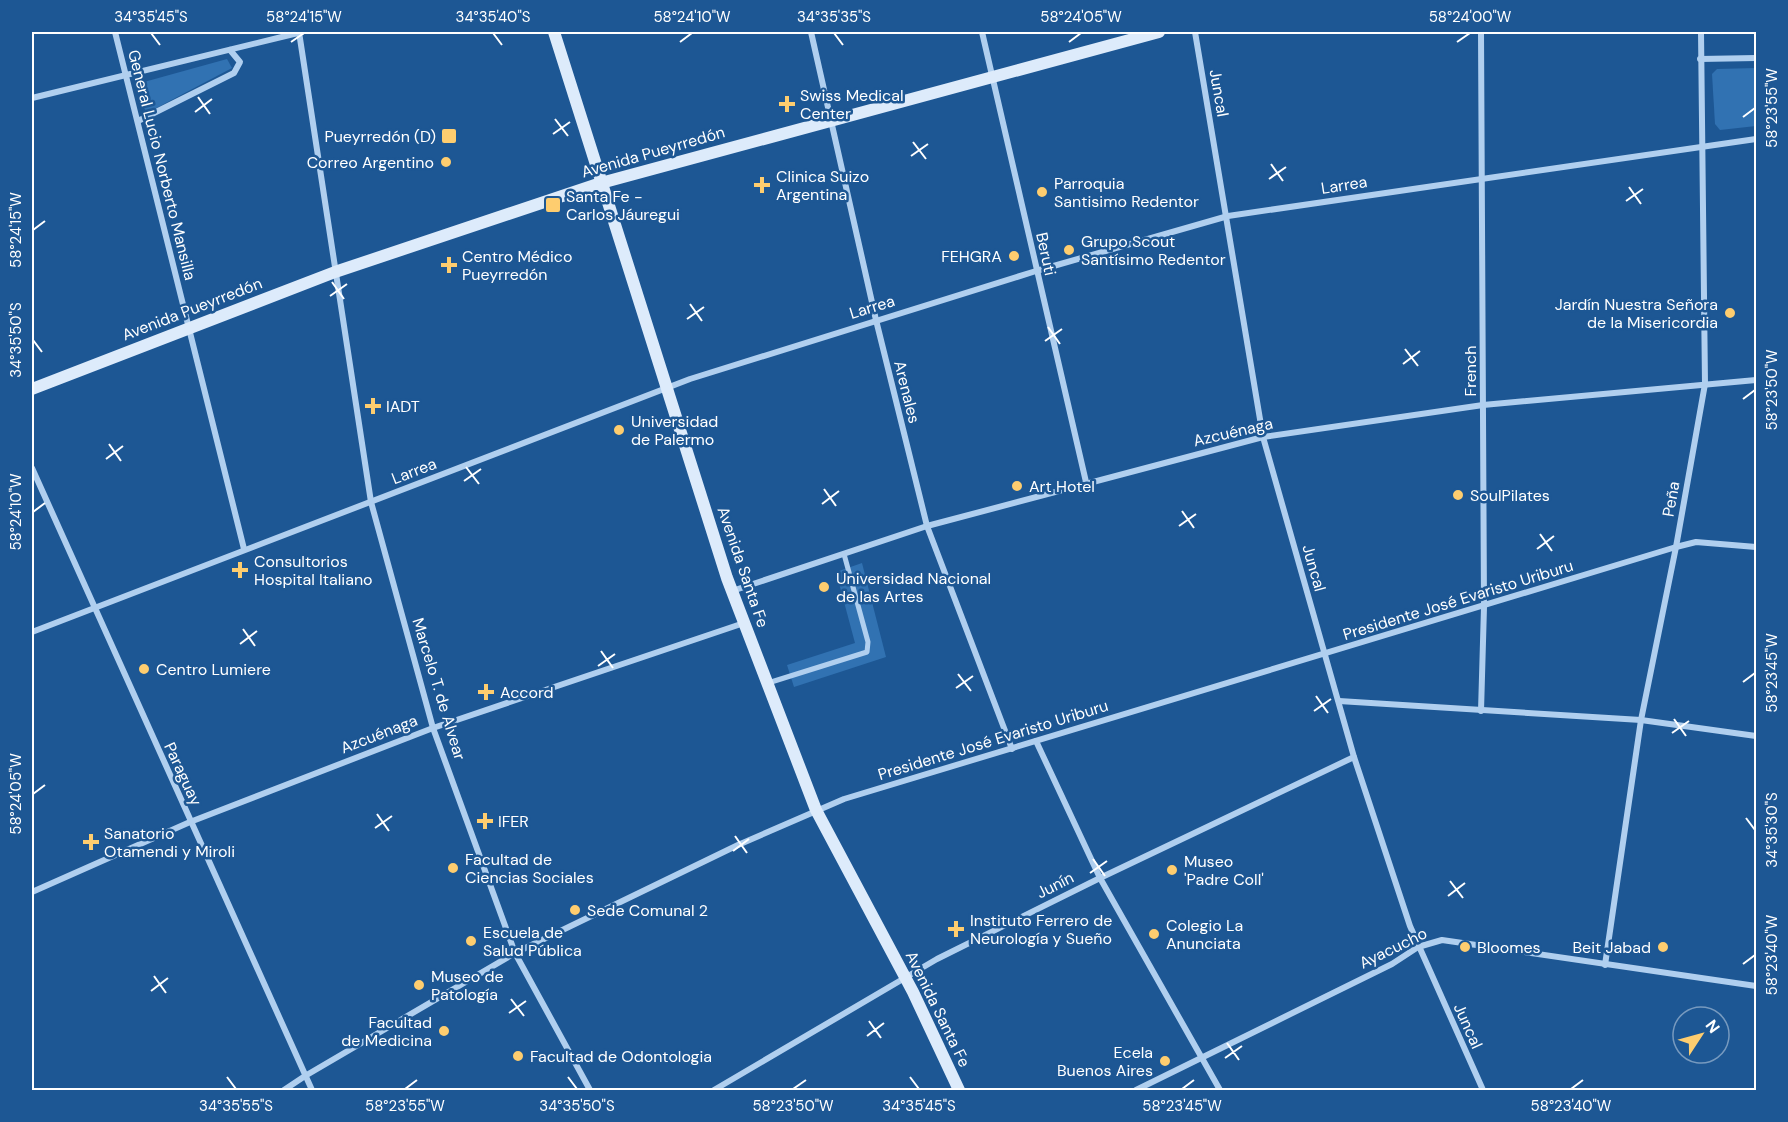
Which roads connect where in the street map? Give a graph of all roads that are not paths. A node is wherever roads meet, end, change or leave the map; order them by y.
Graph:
1 (115, 32) edge
2 (300, 32) edge
3 (554, 32) edge
4 (811, 32) edge
5 (982, 32) edge
6 (1159, 32) edge
7 (1195, 32) edge
8 (1481, 32) edge
9 (1701, 32) edge
10 (230, 50) junction
11 (1756, 58) edge
12 (1700, 59) junction
13 (994, 75) junction
14 (126, 76) junction
15 (32, 98) edge
16 (831, 119) junction
17 (138, 121) junction
18 (1756, 139) edge
19 (1700, 147) junction
20 (1484, 178) junction
21 (601, 183) junction
22 (1228, 216) junction
23 (1036, 271) junction
24 (335, 272) junction
25 (876, 320) junction
26 (189, 328) junction
27 (1756, 380) edge
28 (1705, 384) junction
29 (667, 387) junction
30 (32, 388) edge
31 (1483, 405) junction
32 (1263, 437) junction
33 (32, 468) edge
34 (1086, 482) junction
35 (372, 502) junction
36 (927, 526) junction
37 (1676, 547) junction
38 (1756, 547) edge
39 (244, 549) junction
40 (844, 554) junction
41 (732, 591) junction
42 (93, 606) junction
43 (1484, 607) junction
44 (744, 623) junction
45 (32, 632) edge
46 (1324, 654) junction
47 (767, 684) junction
48 (1339, 700) junction
49 (1481, 711) junction
50 (1641, 720) junction
51 (433, 728) junction
52 (1756, 736) edge
53 (1036, 741) junction
54 (1012, 749) junction
55 (1354, 757) junction
56 (816, 810) junction
57 (190, 822) junction
58 (1100, 878) junction
59 (32, 892) edge
60 (1418, 947) junction
61 (515, 953) junction
62 (1605, 965) junction
63 (905, 978) junction
64 (1756, 986) edge
65 (1200, 1057) junction
66 (305, 1076) junction
67 (284, 1090) edge
68 (312, 1090) edge
69 (590, 1090) edge
70 (714, 1090) edge
71 (958, 1090) edge
72 (1136, 1090) edge
73 (1220, 1090) edge
74 (1483, 1090) edge

1 - 14 street, General Lucio Norberto Mansilla
2 - 10 street
2 - 24 street, Marcelo T. de Alvear
3 - 21 main road, Avenida Santa Fe
4 - 16 street, Arenales
5 - 13 street, Beruti
6 - 13 main road, Avenida Pueyrredón
7 - 22 street, Juncal
8 - 20 street, French
9 - 12 street, Peña
10 - 14 street
10 - 17 street
11 - 12 street
12 - 19 street, Peña
13 - 16 main road, Avenida Pueyrredón
13 - 23 street, Beruti
14 - 15 street
14 - 17 street, General Lucio Norberto Mansilla
16 - 21 main road, Avenida Pueyrredón
16 - 25 street, Arenales
17 - 26 street, General Lucio Norberto Mansilla
18 - 19 street, Larrea
19 - 20 street, Larrea
19 - 28 street, Peña
20 - 22 street, Larrea
20 - 31 street, French
21 - 24 main road, Avenida Pueyrredón
21 - 29 main road, Avenida Santa Fe
22 - 23 street, Larrea
22 - 32 street, Juncal
23 - 25 street, Larrea
23 - 34 street, Beruti
24 - 26 main road, Avenida Pueyrredón
24 - 35 street, Marcelo T. de Alvear
25 - 29 street, Larrea
25 - 36 street, Arenales
26 - 30 main road, Avenida Pueyrredón
26 - 39 street, General Lucio Norberto Mansilla
27 - 28 street, Azcuénaga
28 - 31 street, Azcuénaga
28 - 37 street, Peña
29 - 35 street, Larrea
29 - 41 main road, Avenida Santa Fe
31 - 32 street, Azcuénaga
31 - 43 street, French
32 - 34 street, Azcuénaga
32 - 46 street, Juncal
33 - 42 street, Paraguay
34 - 36 street, Azcuénaga
35 - 39 street, Larrea
35 - 51 street, Marcelo T. de Alvear
36 - 40 street, Azcuénaga
36 - 54 street, Arenales
37 - 38 street, Presidente José Evaristo Uriburu
37 - 43 street, Presidente José Evaristo Uriburu
37 - 50 street, Peña
39 - 42 street, Larrea
40 - 41 street, Azcuénaga
40 - 47 street
41 - 44 main road, Avenida Santa Fe
42 - 45 street, Larrea
42 - 57 street, Paraguay
43 - 46 street, Presidente José Evaristo Uriburu
43 - 49 street, French
44 - 47 main road, Avenida Santa Fe
44 - 51 street, Azcuénaga
46 - 48 street, Juncal
46 - 53 street, Presidente José Evaristo Uriburu
47 - 56 main road, Avenida Santa Fe
48 - 49 street
48 - 55 street, Juncal
49 - 50 street
50 - 52 street
50 - 62 street, Peña
51 - 57 street, Azcuénaga
51 - 61 street, Marcelo T. de Alvear
53 - 54 street, Presidente José Evaristo Uriburu
53 - 58 street
54 - 56 street, Presidente José Evaristo Uriburu
55 - 58 street, Junín
55 - 60 street, Juncal
56 - 61 street, Presidente José Evaristo Uriburu
56 - 63 main road, Avenida Santa Fe
57 - 59 street, Azcuénaga
57 - 66 street, Paraguay
58 - 63 street, Junín
58 - 65 street
60 - 62 street, Ayacucho
60 - 65 street, Ayacucho
60 - 74 street, Juncal
61 - 66 street, Presidente José Evaristo Uriburu
61 - 69 street, Marcelo T. de Alvear
62 - 64 street, Ayacucho
63 - 70 street, Junín
63 - 71 main road, Avenida Santa Fe
65 - 72 street, Ayacucho
65 - 73 street
66 - 67 street, Presidente José Evaristo Uriburu
66 - 68 street, Paraguay

